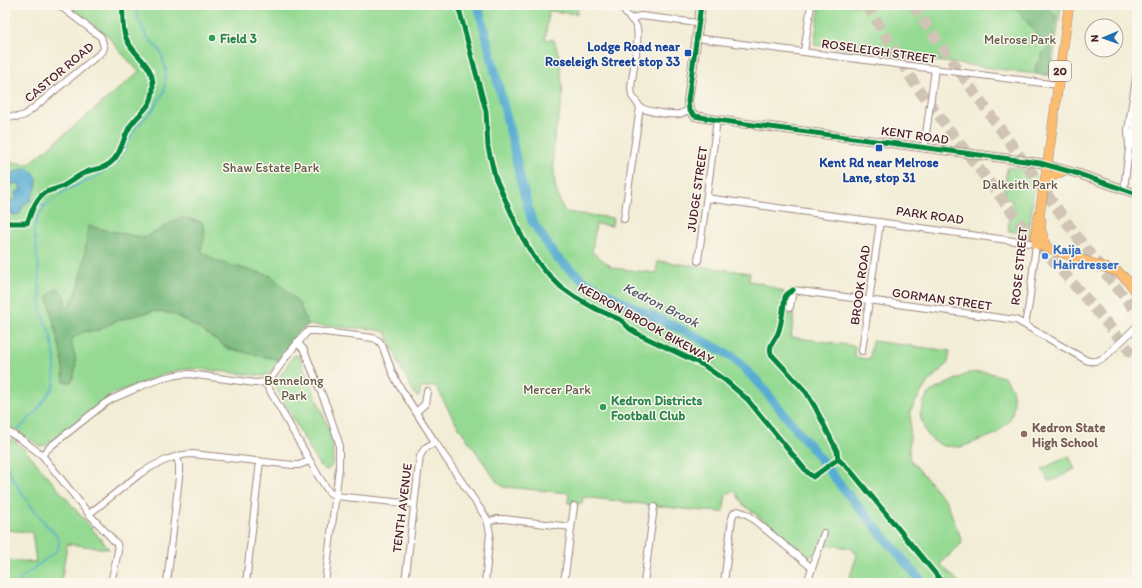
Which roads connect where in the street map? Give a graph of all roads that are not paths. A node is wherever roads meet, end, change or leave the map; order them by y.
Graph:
1 (59, 5) edge
2 (621, 5) edge
3 (700, 5) edge
4 (811, 5) edge
5 (1069, 5) edge
6 (632, 20) junction
7 (698, 23) junction
8 (696, 38) junction
9 (804, 52) junction
10 (935, 69) junction
11 (1137, 72) edge
12 (1058, 85) junction
13 (640, 107) junction
14 (1137, 108) edge
15 (688, 110) junction
16 (5, 116) edge
17 (717, 120) junction
18 (924, 148) junction
19 (1129, 149) junction
20 (1047, 165) junction
21 (1065, 170) junction
22 (1045, 180) junction
23 (1124, 189) junction
24 (1137, 194) edge
25 (707, 198) junction
26 (1040, 212) junction
27 (624, 219) dead end
28 (880, 222) junction
29 (1036, 244) junction
30 (1046, 247) junction
31 (698, 261) dead end
32 (1137, 293) edge
33 (869, 300) junction
34 (790, 307) dead end
35 (1025, 324) junction
36 (1137, 326) edge
37 (298, 342) junction
38 (862, 351) dead end
39 (265, 382) junction
40 (427, 391) dead end
41 (416, 412) junction
42 (5, 430) edge
43 (435, 442) junction
44 (42, 455) junction
45 (176, 457) junction
46 (260, 461) junction
47 (309, 461) junction
48 (335, 496) junction
49 (414, 504) junction
50 (574, 506) dead end
51 (654, 506) dead end
52 (89, 514) junction
53 (488, 522) junction
54 (571, 527) junction
55 (824, 533) dead end
56 (812, 568) junction
57 (110, 583) edge
58 (167, 583) edge
59 (246, 583) edge
60 (325, 583) edge
61 (405, 583) edge
62 (485, 583) edge
63 (564, 583) edge
64 (644, 583) edge
65 (724, 583) edge
66 (807, 583) edge

1 - 16 street, CASTOR ROAD
2 - 6 street
3 - 7 street
4 - 9 street
5 - 12 main road, ROSE STREET / 20
6 - 7 street
6 - 13 street
7 - 8 street
8 - 9 street, ROSELEIGH STREET
8 - 15 street
9 - 10 street, ROSELEIGH STREET
10 - 12 street, ROSELEIGH STREET
10 - 18 street
11 - 19 street
12 - 20 main road, ROSE STREET / 20
13 - 15 street
13 - 27 street
14 - 19 street
15 - 17 street, KENT ROAD
17 - 18 street, KENT ROAD
17 - 25 street, JUDGE STREET
18 - 20 street, KENT ROAD
19 - 23 street
20 - 21 street, KENT ROAD
20 - 22 main road, ROSE STREET / 20
21 - 22 main road
21 - 23 street, KENT ROAD
22 - 26 main road, ROSE STREET / 20
23 - 24 street, KENT ROAD
25 - 28 street, PARK ROAD
25 - 31 street, JUDGE STREET
26 - 29 main road, ROSE STREET / 20
26 - 30 main road, ROSE STREET / 20
28 - 29 street, PARK ROAD
28 - 33 street, BROOK ROAD
29 - 30 main road, PARK ROAD
29 - 35 street, ROSE STREET
30 - 32 main road, PARK ROAD
33 - 34 street, GORMAN STREET
33 - 35 street, GORMAN STREET
33 - 38 street, BROOK ROAD
35 - 36 street, GORMAN STREET
37 - 39 street
37 - 41 street
37 - 48 street
39 - 44 street
39 - 47 street
40 - 41 street
41 - 43 street
42 - 44 street
43 - 49 street, TENTH AVENUE
43 - 53 street
44 - 52 street
45 - 46 street
45 - 52 street
45 - 58 street
46 - 47 street
46 - 59 street
47 - 48 street
48 - 49 street
48 - 60 street
49 - 61 street, TENTH AVENUE
50 - 54 street
51 - 64 street
52 - 57 street
53 - 54 street
53 - 62 street
54 - 63 street
55 - 56 street
56 - 65 street
56 - 66 street

